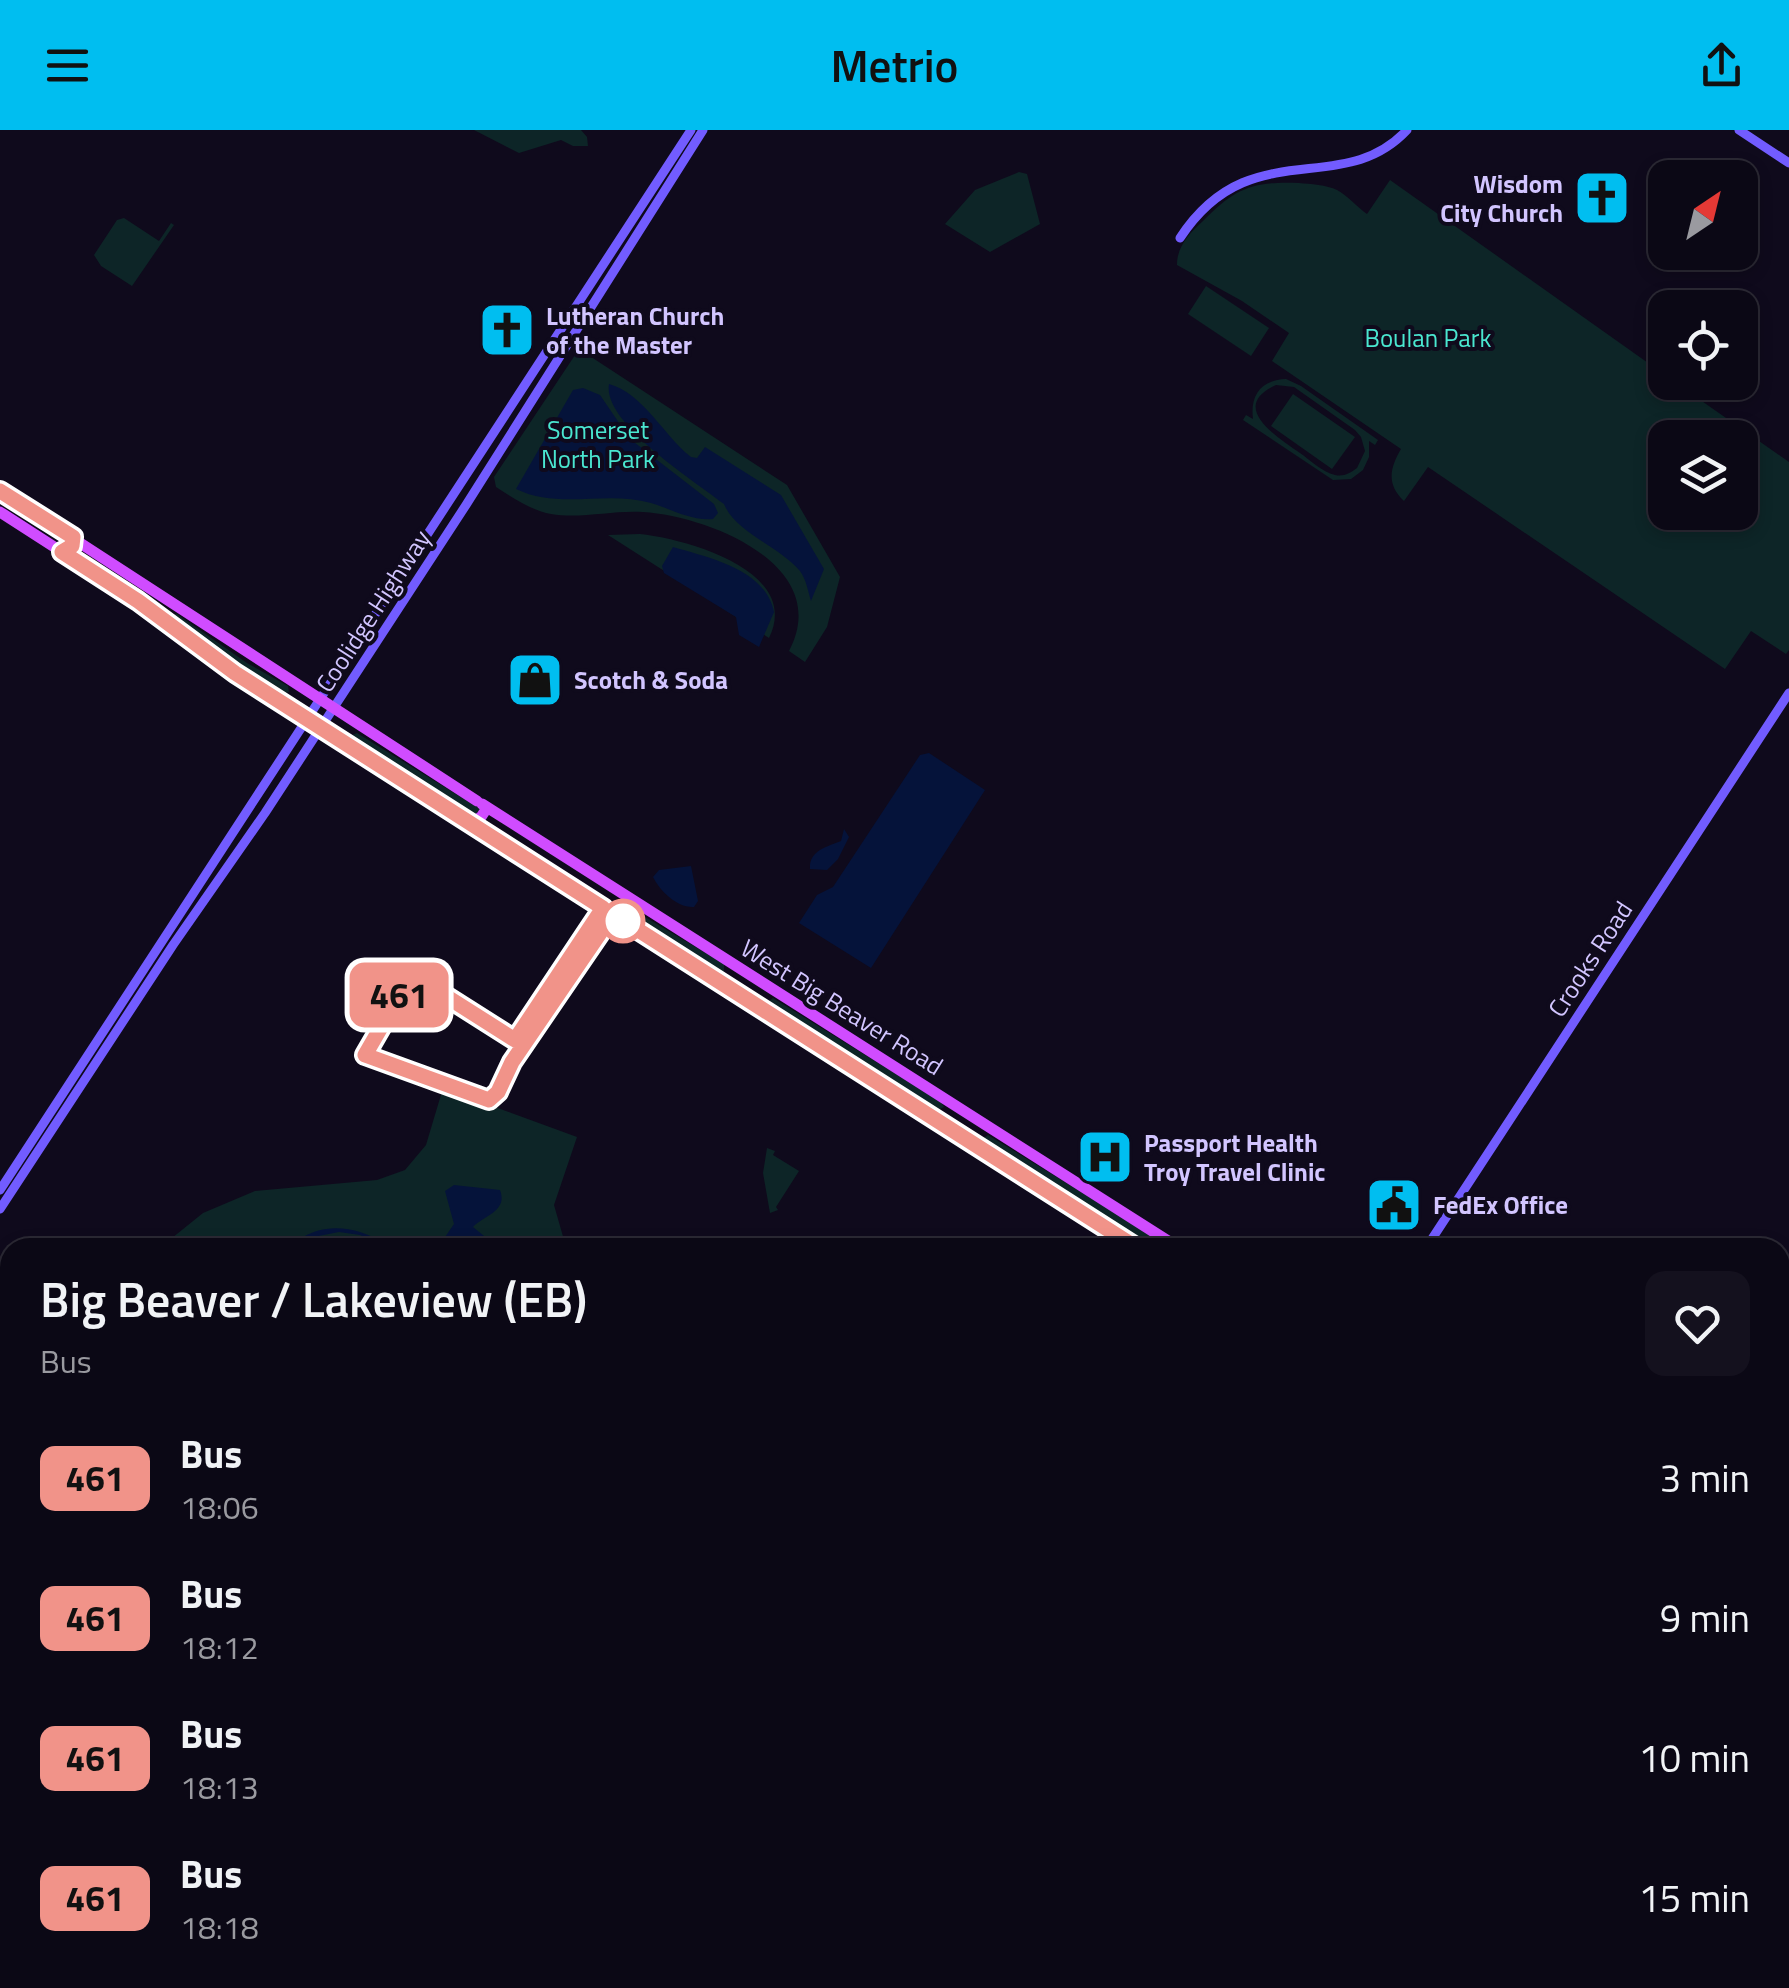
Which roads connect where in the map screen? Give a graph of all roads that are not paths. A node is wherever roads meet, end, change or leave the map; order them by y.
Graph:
1 (691, 130) edge
2 (704, 130) edge
3 (1408, 130) edge
4 (1739, 130) edge
5 (1789, 163) edge
6 (640, 218) junction
7 (1180, 238) dead end
8 (579, 301) junction
9 (587, 312) junction
10 (562, 327) junction
11 (570, 338) junction
12 (0, 491) edge
13 (0, 512) edge
14 (73, 537) junction
15 (62, 552) junction
16 (417, 552) junction
17 (427, 564) junction
18 (397, 582) junction
19 (153, 590) junction
20 (407, 596) junction
21 (138, 601) junction
22 (181, 608) junction
23 (162, 620) junction
24 (362, 636) junction
25 (373, 647) junction
26 (297, 686) junction
27 (1789, 694) edge
28 (279, 701) junction
29 (320, 701) junction
30 (333, 709) junction
31 (308, 720) junction
32 (359, 726) junction
33 (320, 728) junction
34 (342, 742) junction
35 (278, 765) junction
36 (290, 775) junction
37 (482, 804) junction
38 (467, 822) junction
39 (229, 838) junction
40 (542, 842) junction
41 (239, 852) junction
42 (520, 856) junction
43 (618, 891) junction
44 (580, 893) junction
45 (636, 903) junction
46 (603, 908) junction
47 (734, 965) junction
48 (716, 981) junction
49 (775, 991) junction
50 (119, 1006) junction
51 (759, 1008) junction
52 (125, 1016) junction
53 (952, 1104) junction
54 (934, 1119) junction
55 (992, 1129) junction
56 (973, 1144) junction
57 (22, 1165) junction
58 (0, 1190) edge
59 (0, 1208) edge
60 (1122, 1238) edge
61 (1163, 1238) edge
62 (1433, 1238) edge

1 - 6 main road, Coolidge Highway
2 - 6 main road, Coolidge Highway
3 - 7 main road
4 - 5 main road
6 - 8 main road, Coolidge Highway
6 - 9 main road, Coolidge Highway
8 - 9 main road
8 - 10 main road, Coolidge Highway
9 - 11 main road, Coolidge Highway
10 - 11 main road
10 - 16 main road, Coolidge Highway
11 - 17 main road, Coolidge Highway
12 - 14 main road, West Big Beaver Road
13 - 15 main road, West Big Beaver Road
14 - 15 main road
14 - 19 main road, West Big Beaver Road
15 - 21 main road, West Big Beaver Road
16 - 17 main road
16 - 18 main road, Coolidge Highway
17 - 20 main road, Coolidge Highway
18 - 20 main road
18 - 24 main road, Coolidge Highway
19 - 21 main road
19 - 22 main road, West Big Beaver Road
20 - 25 main road, Coolidge Highway
21 - 23 main road, West Big Beaver Road
22 - 23 main road
22 - 26 main road, West Big Beaver Road
23 - 28 main road, West Big Beaver Road
24 - 25 main road
24 - 29 main road, Coolidge Highway
25 - 30 main road, Coolidge Highway
26 - 28 main road
26 - 29 main road, West Big Beaver Road
27 - 62 main road, Crooks Road
28 - 31 main road, West Big Beaver Road
29 - 30 main road, West Big Beaver Road
29 - 31 main road, Coolidge Highway
30 - 32 main road, West Big Beaver Road
30 - 33 main road, Coolidge Highway
31 - 33 main road, West Big Beaver Road
31 - 35 main road, Coolidge Highway
32 - 34 main road
32 - 37 main road, West Big Beaver Road
33 - 34 main road, West Big Beaver Road
33 - 36 main road, Coolidge Highway
34 - 38 main road, West Big Beaver Road
35 - 36 main road
35 - 39 main road, Coolidge Highway
36 - 41 main road, Coolidge Highway
37 - 38 main road
37 - 40 main road, West Big Beaver Road
38 - 42 main road, West Big Beaver Road
39 - 41 main road
39 - 50 main road, Coolidge Highway
40 - 42 main road
40 - 43 main road, West Big Beaver Road
41 - 52 main road, Coolidge Highway
42 - 44 main road, West Big Beaver Road
43 - 44 main road
43 - 45 main road, West Big Beaver Road
44 - 46 main road, West Big Beaver Road
45 - 46 main road
45 - 47 main road, West Big Beaver Road
46 - 48 main road, West Big Beaver Road
47 - 48 main road
47 - 49 main road, West Big Beaver Road
48 - 51 main road, West Big Beaver Road
49 - 51 main road
49 - 53 main road, West Big Beaver Road
50 - 52 main road
50 - 57 main road, Coolidge Highway
51 - 54 main road, West Big Beaver Road
52 - 57 main road, Coolidge Highway
53 - 54 main road
53 - 55 main road, West Big Beaver Road
54 - 56 main road, West Big Beaver Road
55 - 56 main road
55 - 61 main road, West Big Beaver Road
56 - 60 main road, West Big Beaver Road
57 - 58 main road, Coolidge Highway
57 - 59 main road, Coolidge Highway

